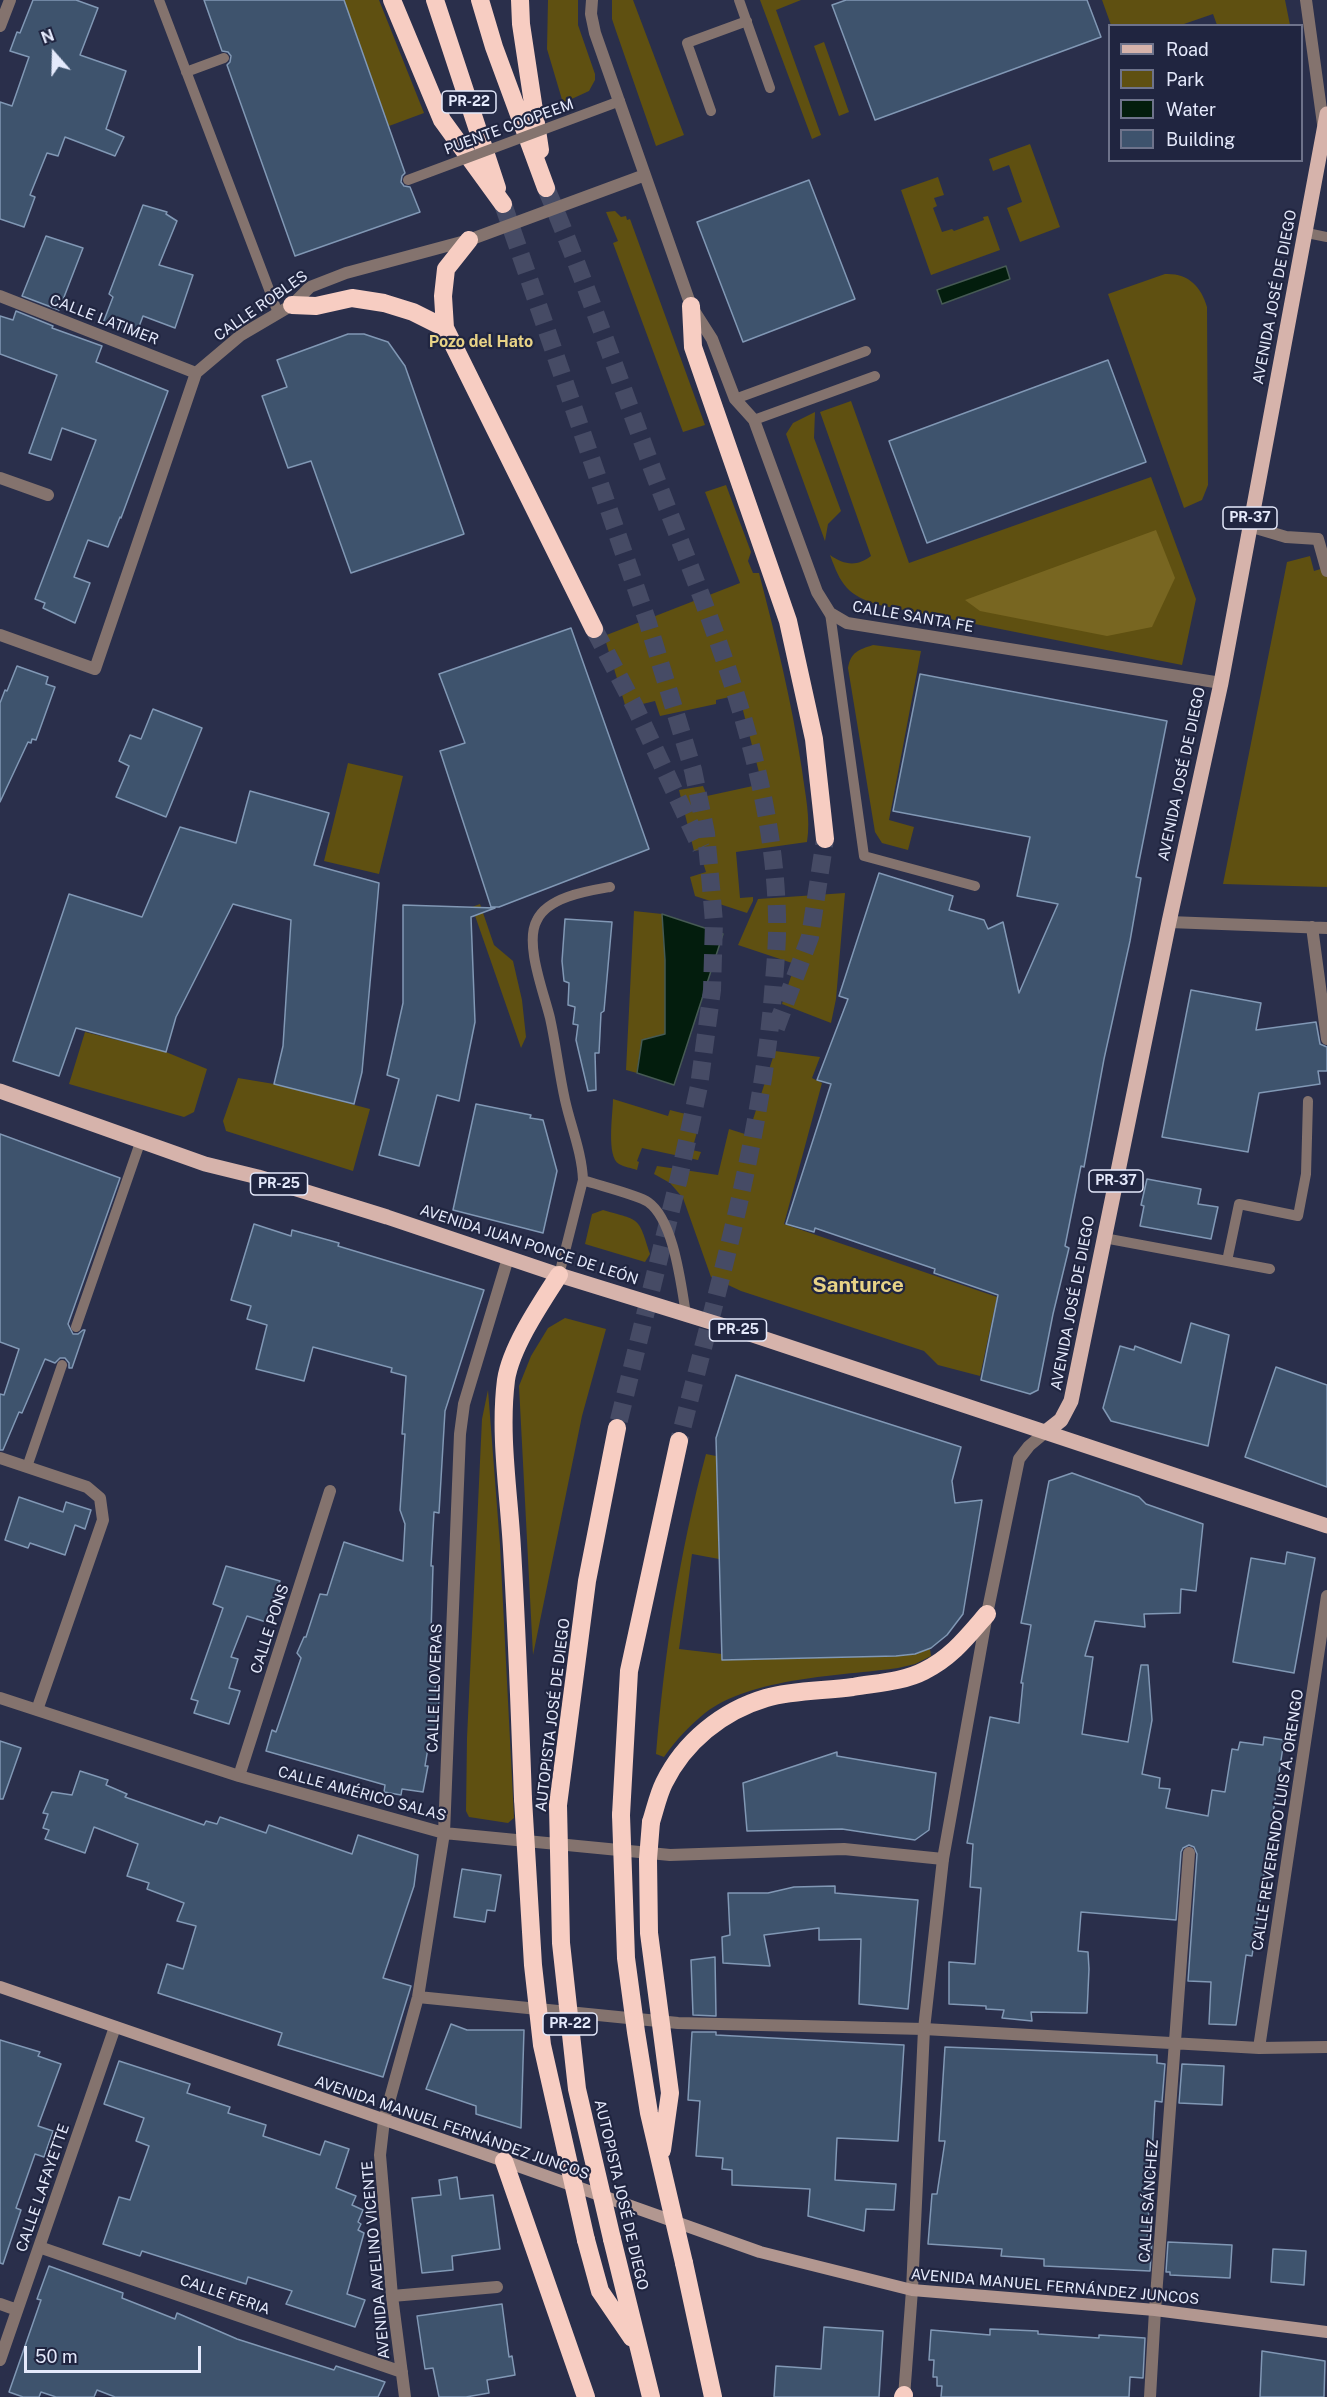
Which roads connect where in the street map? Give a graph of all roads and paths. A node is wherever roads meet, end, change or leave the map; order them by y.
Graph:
1 (10, 0) edge
2 (159, 0) edge
3 (392, 0) edge
4 (435, 0) edge
5 (480, 0) edge
6 (520, 0) edge
7 (592, 0) edge
8 (739, 0) edge
9 (1306, 0) edge
10 (747, 21) junction
11 (0, 26) edge
12 (224, 58) dead end
13 (186, 72) junction
14 (770, 88) dead end
15 (620, 101) junction
16 (711, 111) dead end
17 (1327, 114) edge
18 (1326, 128) edge
19 (645, 175) junction
20 (408, 180) dead end
21 (1306, 233) junction
22 (1327, 237) edge
23 (469, 240) junction
24 (0, 296) edge
25 (691, 306) junction
26 (285, 309) junction
27 (445, 328) junction
28 (866, 351) dead end
29 (196, 372) junction
30 (875, 376) dead end
31 (735, 399) junction
32 (754, 420) junction
33 (0, 478) edge
34 (48, 495) dead end
35 (1249, 526) junction
36 (1327, 571) edge
37 (830, 613) junction
38 (594, 629) tunnel mouth
39 (0, 635) edge
40 (1221, 683) junction
41 (825, 840) tunnel mouth
42 (975, 886) dead end
43 (610, 887) dead end
44 (1168, 922) junction
45 (1312, 927) junction
46 (1327, 928) edge
47 (1327, 1039) edge
48 (0, 1091) edge
49 (1308, 1101) dead end
50 (141, 1140) junction
51 (583, 1180) junction
52 (1104, 1238) junction
53 (508, 1258) junction
54 (1227, 1261) junction
55 (1270, 1269) dead end
56 (559, 1275) junction
57 (686, 1314) junction
58 (76, 1327) dead end
59 (62, 1365) dead end
60 (617, 1428) tunnel mouth
61 (1047, 1431) junction
62 (679, 1442) tunnel mouth
63 (0, 1458) edge
64 (27, 1467) junction
65 (330, 1491) dead end
66 (1327, 1526) edge
67 (1327, 1596) edge
68 (987, 1614) junction
69 (0, 1698) edge
70 (37, 1710) junction
71 (239, 1776) junction
72 (444, 1833) junction
73 (1189, 1853) dead end
74 (943, 1859) junction
75 (0, 1987) edge
76 (418, 1997) junction
77 (115, 2027) junction
78 (924, 2029) junction
79 (1175, 2042) junction
80 (1327, 2047) edge
81 (1259, 2048) junction
82 (384, 2120) junction
83 (661, 2158) junction
84 (504, 2161) junction
85 (39, 2247) junction
86 (497, 2287) dead end
87 (912, 2290) junction
88 (392, 2296) junction
89 (0, 2304) edge
90 (17, 2310) junction
91 (1155, 2310) junction
92 (1327, 2332) edge
93 (639, 2347) junction
94 (0, 2360) edge
95 (402, 2372) junction
96 (904, 2396) edge
97 (405, 2397) edge
98 (586, 2397) edge
99 (651, 2397) edge
100 (713, 2397) edge
101 (1150, 2397) edge

1 - 11 street
2 - 13 lane
3 - 4 highway, PR-22
5 - 6 highway, PR-22
7 - 15 street, CALLE SANTA FE
8 - 10 lane
9 - 18 street
10 - 14 lane
10 - 16 lane
12 - 13 lane
13 - 26 lane
15 - 19 street, CALLE SANTA FE
15 - 20 lane, PUENTE COOPEEM, bridge
17 - 18 main road, AVENIDA JOSÉ DE DIEGO / PR-37
18 - 21 main road, AVENIDA JOSÉ DE DIEGO / PR-37
19 - 23 street, CALLE ROBLES
19 - 25 street, CALLE SANTA FE
21 - 22 lane
21 - 35 main road, AVENIDA JOSÉ DE DIEGO / PR-37
23 - 26 street, CALLE ROBLES
23 - 27 highway
24 - 29 street, CALLE LATIMER
25 - 31 street, CALLE SANTA FE
25 - 41 highway
26 - 27 highway
26 - 29 street, CALLE ROBLES
27 - 38 highway
28 - 31 lane
29 - 39 street
30 - 32 lane
31 - 32 street, CALLE SANTA FE
32 - 37 street, CALLE SANTA FE
33 - 34 street
35 - 36 street
35 - 40 main road, AVENIDA JOSÉ DE DIEGO / PR-37
37 - 40 street, CALLE SANTA FE
37 - 42 lane
40 - 44 main road, AVENIDA JOSÉ DE DIEGO / PR-37
43 - 51 lane
44 - 45 street
44 - 52 main road, AVENIDA JOSÉ DE DIEGO / PR-37
45 - 46 street
45 - 47 street
48 - 50 main road, AVENIDA JUAN PONCE DE LEÓN / PR-25
49 - 54 lane
50 - 53 main road, AVENIDA JUAN PONCE DE LEÓN / PR-25
50 - 58 lane
51 - 56 lane
51 - 57 lane
52 - 54 lane
52 - 61 main road, AVENIDA JOSÉ DE DIEGO / PR-37
53 - 56 main road, AVENIDA JUAN PONCE DE LEÓN / PR-25
53 - 72 street, CALLE LLOVERAS
54 - 55 lane
56 - 57 main road, AVENIDA JUAN PONCE DE LEÓN / PR-25
56 - 93 highway, bridge
57 - 61 main road, AVENIDA JUAN PONCE DE LEÓN / PR-25
59 - 64 lane
60 - 93 highway, AUTOPISTA JOSÉ DE DIEGO / PR-22, bridge
61 - 66 main road, PR-25
61 - 68 street, PR-37
62 - 83 highway, bridge
63 - 64 street
64 - 70 street
65 - 71 street, CALLE PONS
67 - 81 street, CALLE REVERENDO LUIS A. ORENGO
68 - 74 street, PR-37
68 - 83 highway, bridge
69 - 70 street, CALLE AMÉRICO SALAS
70 - 71 street, CALLE AMÉRICO SALAS
71 - 72 street, CALLE AMÉRICO SALAS
72 - 74 street, CALLE AMÉRICO SALAS
72 - 76 street, CALLE LLOVERAS
73 - 79 street, CALLE SÁNCHEZ
74 - 78 street, PR-37
75 - 77 main road, AVENIDA MANUEL FERNÁNDEZ JUNCOS
76 - 78 street
76 - 82 street, CALLE LLOVERAS
77 - 82 main road, AVENIDA MANUEL FERNÁNDEZ JUNCOS
77 - 85 street, CALLE LAFAYETTE
78 - 79 street
78 - 87 street, PR-37
79 - 81 street
79 - 91 street, CALLE SÁNCHEZ
80 - 81 street
82 - 84 main road, AVENIDA MANUEL FERNÁNDEZ JUNCOS
82 - 88 street, AVENIDA AVELINO VICENTE
83 - 100 highway, bridge
84 - 87 main road, AVENIDA MANUEL FERNÁNDEZ JUNCOS
84 - 98 highway
85 - 90 street, CALLE LAFAYETTE
85 - 95 street, CALLE FERIA
86 - 88 street
87 - 91 main road, AVENIDA MANUEL FERNÁNDEZ JUNCOS
87 - 96 street
88 - 95 street, AVENIDA AVELINO VICENTE
89 - 90 street
90 - 94 street, CALLE LAFAYETTE
91 - 92 main road, AVENIDA MANUEL FERNÁNDEZ JUNCOS
91 - 101 street, CALLE SÁNCHEZ
93 - 99 highway, AUTOPISTA JOSÉ DE DIEGO / PR-22
95 - 97 street, AVENIDA AVELINO VICENTE

